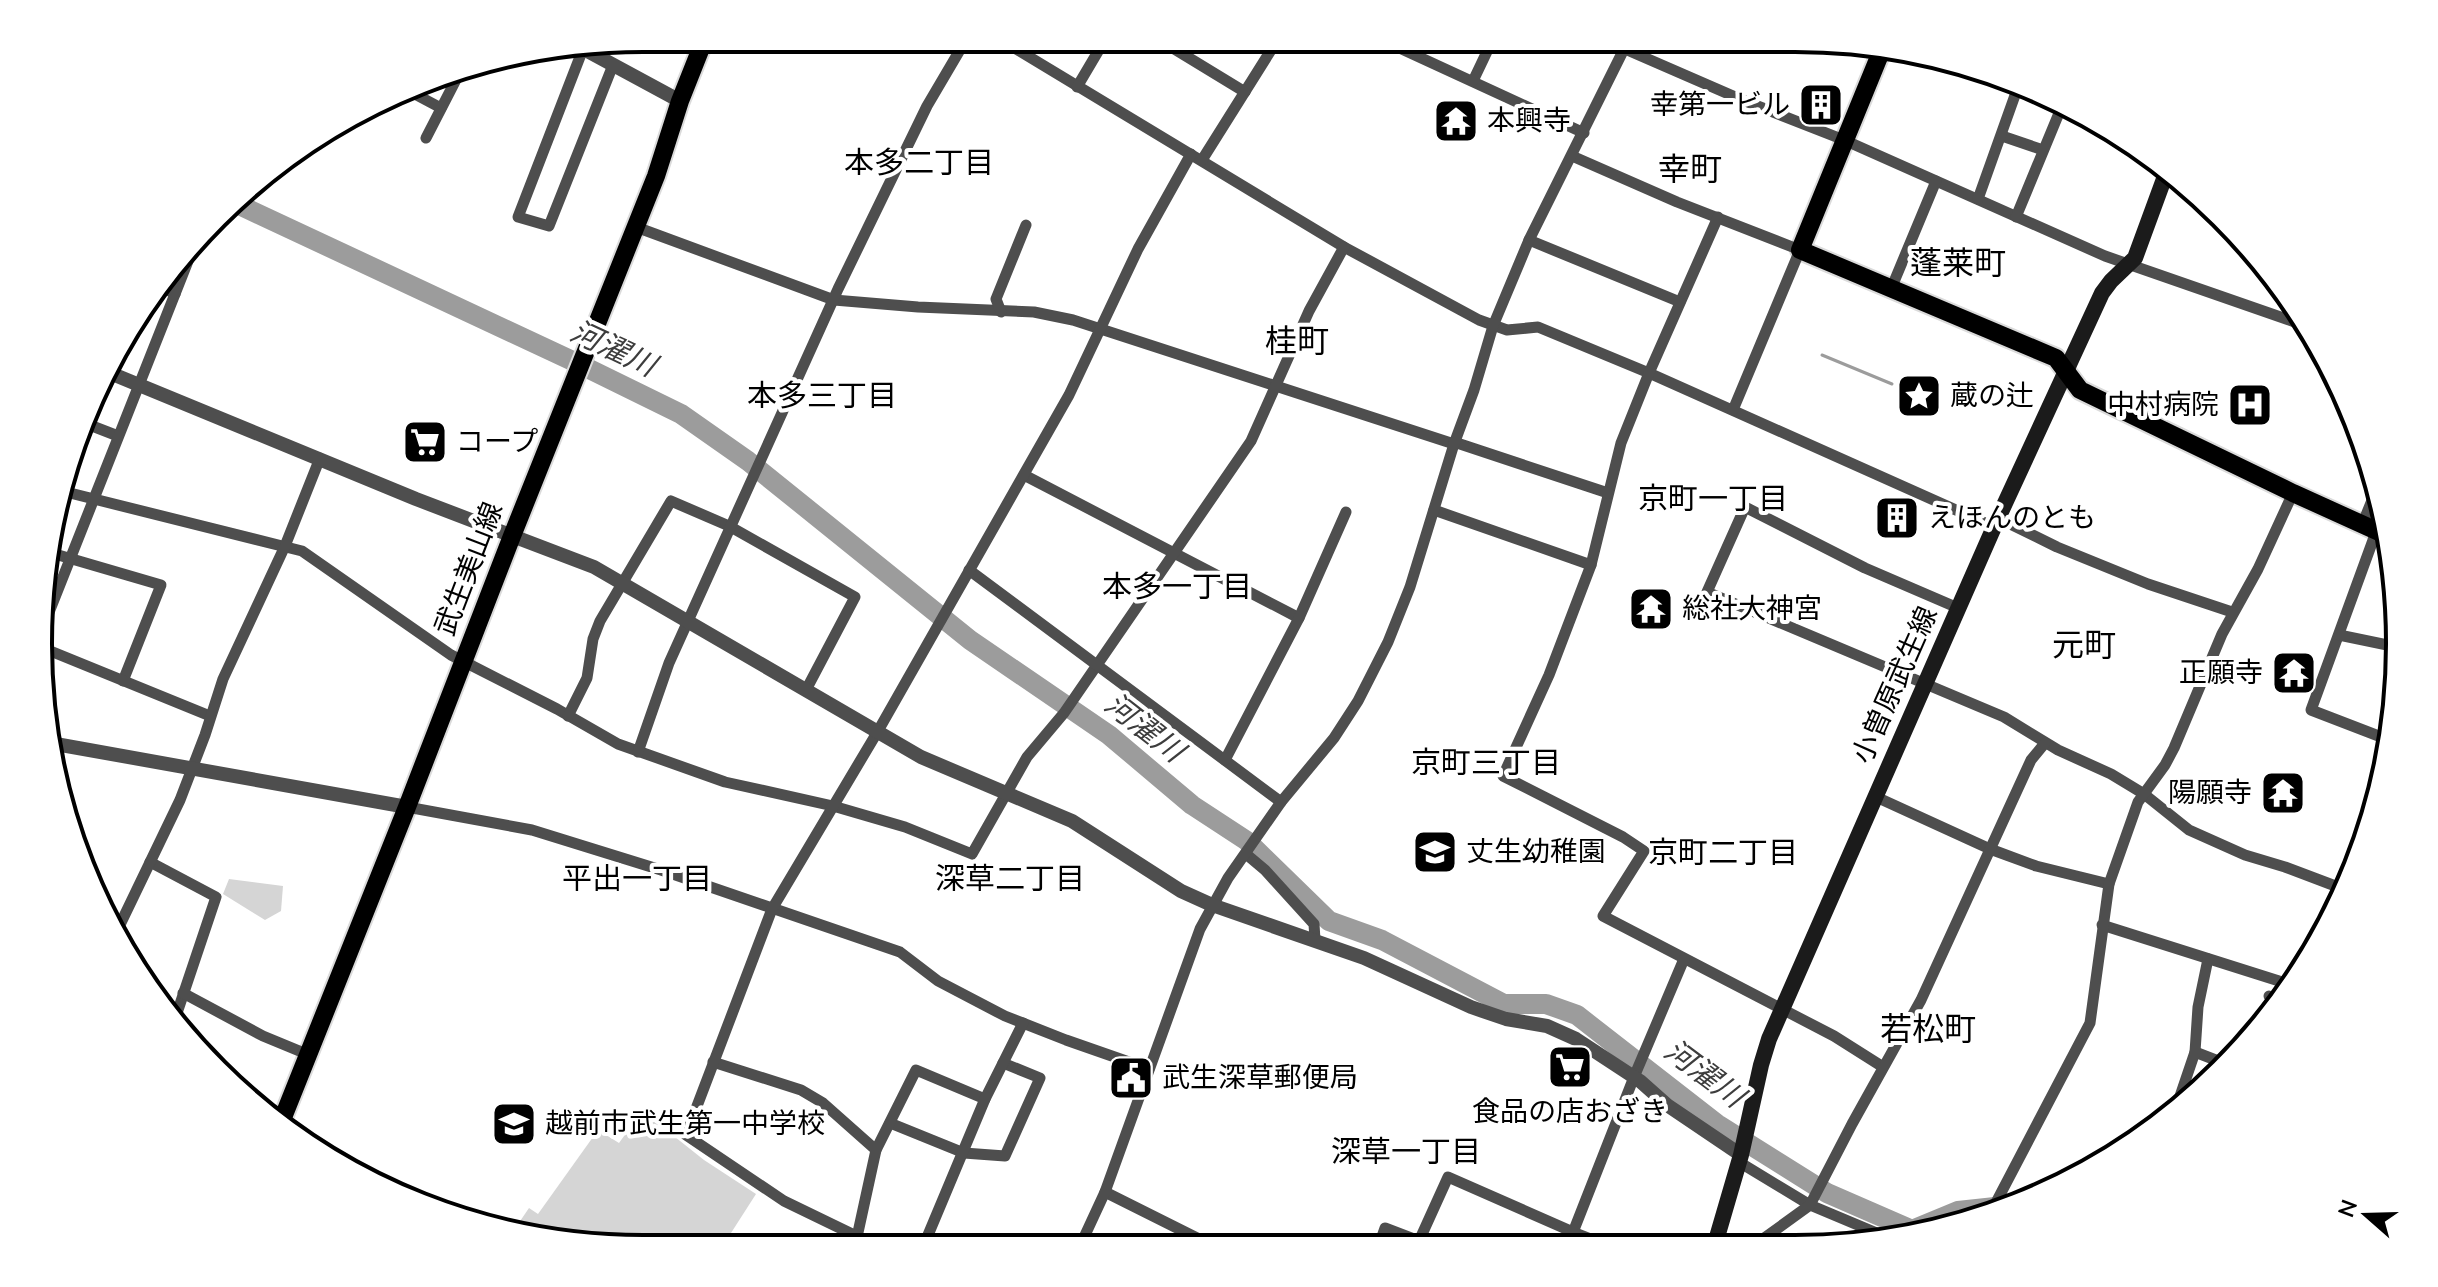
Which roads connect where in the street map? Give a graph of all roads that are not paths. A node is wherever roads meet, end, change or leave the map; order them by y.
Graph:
1 (699, 52) edge
2 (959, 52) edge
3 (1022, 52) edge
4 (1098, 52) edge
5 (1179, 52) edge
6 (1270, 52) edge
7 (1409, 52) edge
8 (1487, 52) edge
9 (1623, 52) edge
10 (1643, 52) edge
11 (593, 54) edge
12 (579, 56) edge
13 (1878, 58) edge
14 (613, 65) junction
15 (1473, 81) junction
16 (454, 83) edge
17 (1077, 87) junction
18 (1245, 92) junction
19 (2015, 95) edge
20 (419, 96) edge
21 (680, 101) junction
22 (441, 108) junction
23 (2058, 114) edge
24 (1584, 133) junction
25 (2002, 136) junction
26 (426, 138) dead end
27 (1844, 140) junction
28 (2043, 150) junction
29 (1572, 156) junction
30 (1197, 157) junction
31 (1936, 181) junction
32 (2163, 181) edge
33 (1978, 199) junction
34 (1718, 217) junction
35 (2016, 217) junction
36 (1026, 225) dead end
37 (636, 227) junction
38 (1529, 240) junction
39 (1344, 247) junction
40 (1800, 250) junction
41 (2131, 265) junction
42 (184, 271) edge
43 (1891, 289) junction
44 (169, 291) edge
45 (175, 294) junction
46 (834, 300) junction
47 (1680, 302) junction
48 (1001, 312) junction
49 (2289, 320) edge
50 (1493, 326) junction
51 (1099, 328) junction
52 (2067, 370) junction
53 (1649, 373) junction
54 (116, 376) edge
55 (138, 384) junction
56 (1275, 386) junction
57 (1733, 410) junction
58 (93, 426) edge
59 (118, 436) junction
60 (1454, 443) junction
61 (320, 458) junction
62 (1024, 475) junction
63 (71, 493) edge
64 (1608, 493) junction
65 (2293, 493) junction
66 (93, 499) junction
67 (1434, 510) junction
68 (1346, 512) dead end
69 (1996, 522) junction
70 (729, 526) junction
71 (2376, 531) edge
72 (2376, 532) edge
73 (512, 536) junction
74 (285, 546) junction
75 (1174, 552) junction
76 (59, 556) edge
77 (69, 559) junction
78 (1591, 565) junction
79 (969, 570) junction
80 (621, 583) junction
81 (54, 595) edge
82 (1958, 608) junction
83 (2232, 612) junction
84 (1299, 618) junction
85 (689, 622) junction
86 (2339, 635) junction
87 (2386, 645) edge
88 (52, 655) edge
89 (463, 662) junction
90 (1096, 665) junction
91 (123, 681) junction
92 (1924, 684) junction
93 (806, 690) junction
94 (210, 716) junction
95 (568, 716) junction
96 (878, 731) junction
97 (2379, 736) edge
98 (2045, 743) junction
99 (61, 745) edge
100 (638, 752) junction
101 (1225, 760) junction
102 (192, 769) junction
103 (1006, 793) junction
104 (2144, 794) junction
105 (1874, 796) junction
106 (1281, 802) junction
107 (833, 806) junction
108 (407, 807) junction
109 (1990, 849) junction
110 (1246, 854) junction
111 (150, 862) junction
112 (2109, 884) junction
113 (2334, 885) edge
114 (1212, 905) junction
115 (772, 909) junction
116 (122, 921) edge
117 (2102, 925) junction
118 (1315, 940) junction
119 (1684, 959) junction
120 (2208, 959) junction
121 (2279, 981) dead end
122 (183, 993) junction
123 (178, 1009) edge
124 (1783, 1010) junction
125 (1023, 1023) junction
126 (2195, 1052) junction
127 (309, 1055) junction
128 (2215, 1060) edge
129 (713, 1062) junction
130 (1003, 1063) junction
131 (1883, 1067) junction
132 (1149, 1069) junction
133 (1634, 1077) junction
134 (2182, 1091) edge
135 (985, 1099) junction
136 (285, 1114) edge
137 (890, 1123) junction
138 (876, 1150) junction
139 (1741, 1152) junction
140 (964, 1153) junction
141 (1105, 1192) junction
142 (1998, 1199) edge
143 (1810, 1205) junction
144 (1870, 1230) edge
145 (1573, 1232) junction
146 (853, 1235) edge
147 (857, 1235) edge
148 (928, 1235) edge
149 (1085, 1235) edge
150 (1191, 1235) edge
151 (1383, 1235) edge
152 (1403, 1235) edge
153 (1422, 1235) edge
154 (1572, 1235) edge
155 (1581, 1235) edge
156 (1718, 1235) edge
157 (1768, 1235) edge

1 - 21 main road, 武生美山線
2 - 46 street
3 - 17 street
4 - 17 street
5 - 18 street
6 - 18 street
7 - 15 street
8 - 15 street
9 - 24 street
10 - 27 street
11 - 14 street
12 - 14 street
13 - 27 main road
14 - 21 street
15 - 24 street
16 - 22 street
17 - 30 street
18 - 30 street
19 - 25 street
20 - 22 street
21 - 37 main road, 武生美山線
22 - 26 street
23 - 28 street
24 - 29 street
25 - 28 street
25 - 33 street
27 - 31 street
27 - 40 main road
28 - 35 street
29 - 34 street
29 - 38 street
30 - 39 street
30 - 51 street
31 - 33 street
31 - 43 street
32 - 41 main road, 小曽原武生線
33 - 35 street
34 - 40 street
34 - 47 street
35 - 41 street
36 - 48 street
37 - 46 street
37 - 73 main road, 武生美山線
38 - 47 street
38 - 50 street
39 - 50 street
39 - 56 street
40 - 43 main road
40 - 57 street
41 - 49 street
41 - 52 main road, 小曽原武生線
42 - 45 street
43 - 52 main road
44 - 45 street
45 - 55 street
46 - 48 street
46 - 70 street
47 - 53 street
48 - 51 street
50 - 53 street
50 - 60 street
51 - 56 street
51 - 62 street
52 - 65 main road
52 - 69 main road, 小曽原武生線
53 - 57 street
53 - 64 street
54 - 55 street
55 - 59 street
55 - 61 street
56 - 60 street
56 - 75 street
57 - 69 street
58 - 59 street
59 - 66 street
60 - 64 street
60 - 67 street
61 - 73 street
61 - 74 street
62 - 75 street
62 - 79 street
63 - 66 street
64 - 78 street
65 - 71 main road
65 - 83 street
66 - 74 street
66 - 77 street
67 - 78 street
67 - 106 street
68 - 84 street
69 - 82 main road, 小曽原武生線
69 - 83 street
70 - 80 street
70 - 85 street
70 - 93 street
72 - 86 street
73 - 80 street
73 - 89 main road, 武生美山線
74 - 89 street
74 - 94 street
75 - 84 street
75 - 90 street
76 - 77 street
77 - 81 street
77 - 91 street
78 - 119 street
79 - 90 street
79 - 96 street
80 - 85 street
80 - 95 street
82 - 92 main road, 小曽原武生線
82 - 92 street
83 - 104 street
84 - 101 street
85 - 93 street
85 - 100 street
86 - 87 street
86 - 97 street
88 - 91 street
89 - 95 street
89 - 108 main road, 武生美山線
90 - 101 street
90 - 103 street
91 - 94 street
92 - 98 street
92 - 105 main road, 小曽原武生線
93 - 96 street
94 - 102 street
95 - 100 street
96 - 103 street
96 - 107 street
98 - 104 street
98 - 109 street
99 - 102 street
100 - 107 street
101 - 106 street
102 - 108 street
102 - 111 street
103 - 107 street
103 - 114 street
104 - 112 street
104 - 113 street
105 - 109 street
105 - 124 main road, 小曽原武生線
106 - 110 street
107 - 115 street
108 - 115 street
108 - 127 main road, 武生美山線
109 - 112 street
109 - 131 street
110 - 114 street
110 - 118 street
111 - 116 street
111 - 122 street
112 - 117 street
114 - 118 street
114 - 132 street
115 - 125 street
115 - 129 street
117 - 120 street
117 - 142 street
118 - 133 street
119 - 124 street
119 - 133 street
120 - 121 street
120 - 126 street
122 - 123 street
122 - 127 street
124 - 131 street
124 - 139 main road, 小曽原武生線
125 - 130 street
125 - 132 street
126 - 128 street
126 - 134 street
127 - 136 main road, 武生美山線
129 - 138 street
129 - 146 street
130 - 135 street
130 - 140 street
131 - 143 street
132 - 141 street
133 - 139 street
133 - 145 street
135 - 137 street
135 - 140 street
137 - 138 street
137 - 140 street
138 - 147 street
139 - 143 street
139 - 156 main road, 小曽原武生線
140 - 148 street
141 - 149 street
141 - 150 street
143 - 144 street
143 - 157 street
145 - 153 street
145 - 154 street
145 - 155 street
151 - 152 street

